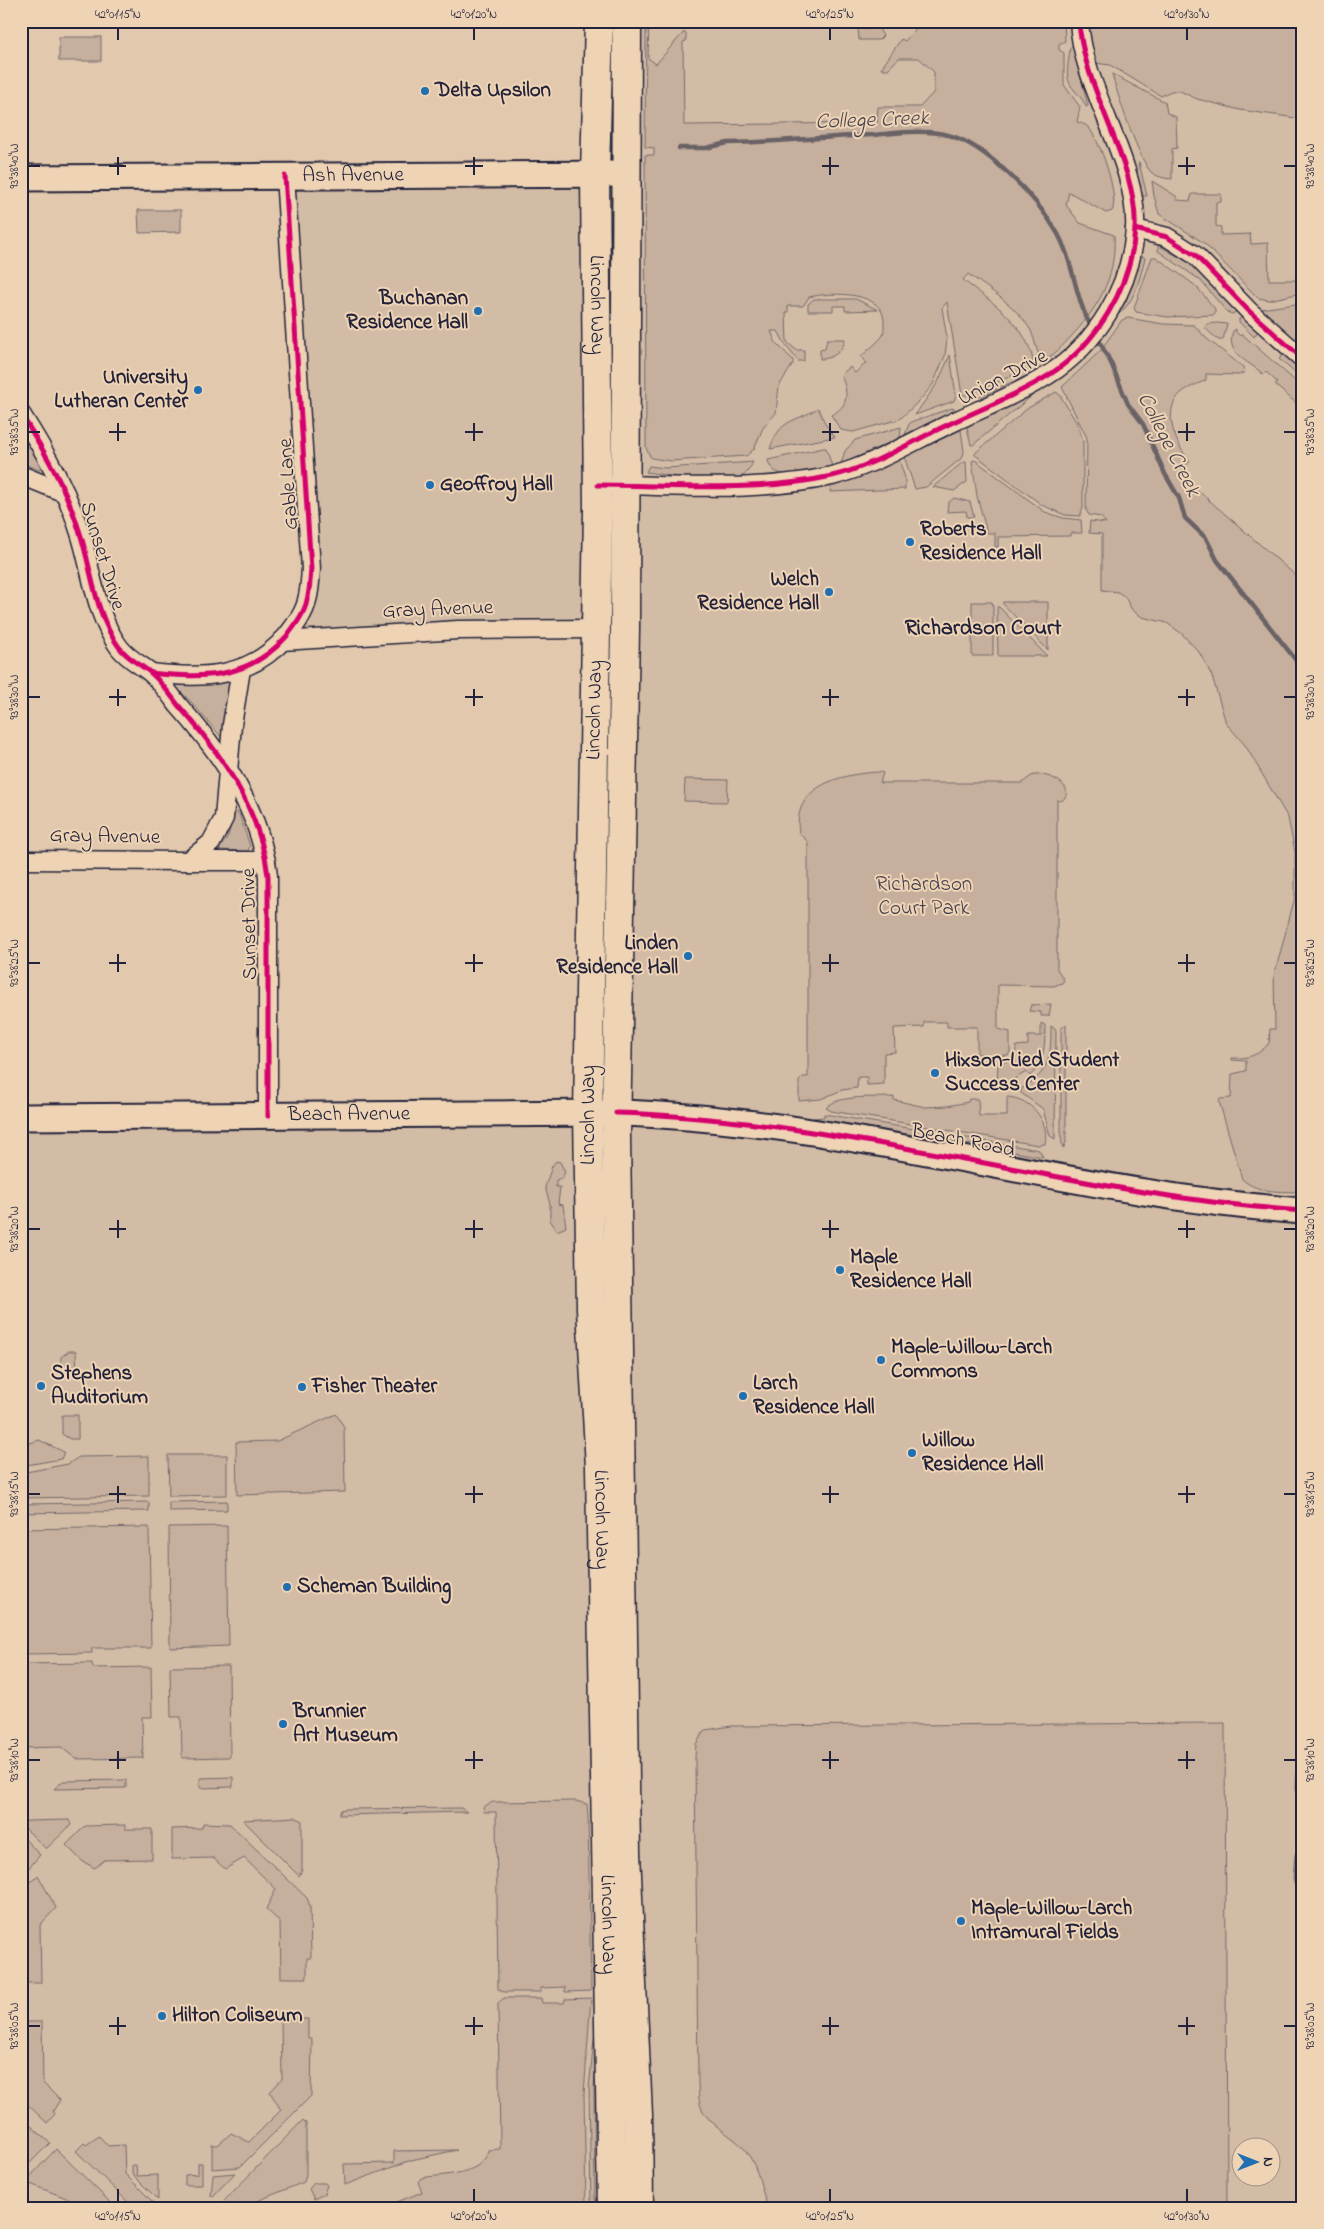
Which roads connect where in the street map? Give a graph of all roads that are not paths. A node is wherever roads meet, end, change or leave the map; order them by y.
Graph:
1 (599, 21) edge
2 (627, 21) edge
3 (1079, 21) edge
4 (594, 174) junction
5 (625, 174) junction
6 (285, 176) junction
7 (21, 178) edge
8 (1135, 229) junction
9 (1303, 359) edge
10 (21, 414) edge
11 (21, 475) edge
12 (598, 485) junction
13 (625, 485) junction
14 (65, 493) junction
15 (596, 629) junction
16 (282, 641) junction
17 (241, 669) junction
18 (151, 673) junction
19 (228, 770) junction
20 (21, 860) edge
21 (188, 861) junction
22 (266, 861) junction
23 (616, 1113) junction
24 (588, 1114) junction
25 (268, 1116) junction
26 (21, 1117) edge
27 (1303, 1211) edge
28 (611, 2203) edge
29 (640, 2203) edge

1 - 4 main road, Lincoln Way
2 - 5 main road, Lincoln Way
3 - 8 street, Union Drive
4 - 5 street, Ash Avenue
4 - 6 street, Ash Avenue
4 - 12 main road, Lincoln Way
5 - 13 main road, Lincoln Way
6 - 7 street, Ash Avenue
6 - 16 street, Gable Lane
8 - 9 street
8 - 13 street, Union Drive
10 - 14 street, Sunset Drive
11 - 14 street
12 - 13 street, Union Drive
12 - 15 main road, Lincoln Way
13 - 23 main road, Lincoln Way
14 - 18 street, Sunset Drive
15 - 16 street, Gray Avenue
15 - 24 main road, Lincoln Way
16 - 17 street, Gable Lane
17 - 18 street, Gable Lane
17 - 19 street, Gray Avenue
18 - 19 street, Sunset Drive
19 - 21 street, Gray Avenue
19 - 22 street, Sunset Drive
20 - 21 street, Gray Avenue
21 - 22 street, Gray Avenue
22 - 25 street, Sunset Drive
23 - 24 street, Beach Avenue
23 - 27 street, Beach Road
23 - 29 main road, Lincoln Way
24 - 25 street, Beach Avenue
24 - 28 main road, Lincoln Way
25 - 26 street, Beach Avenue

